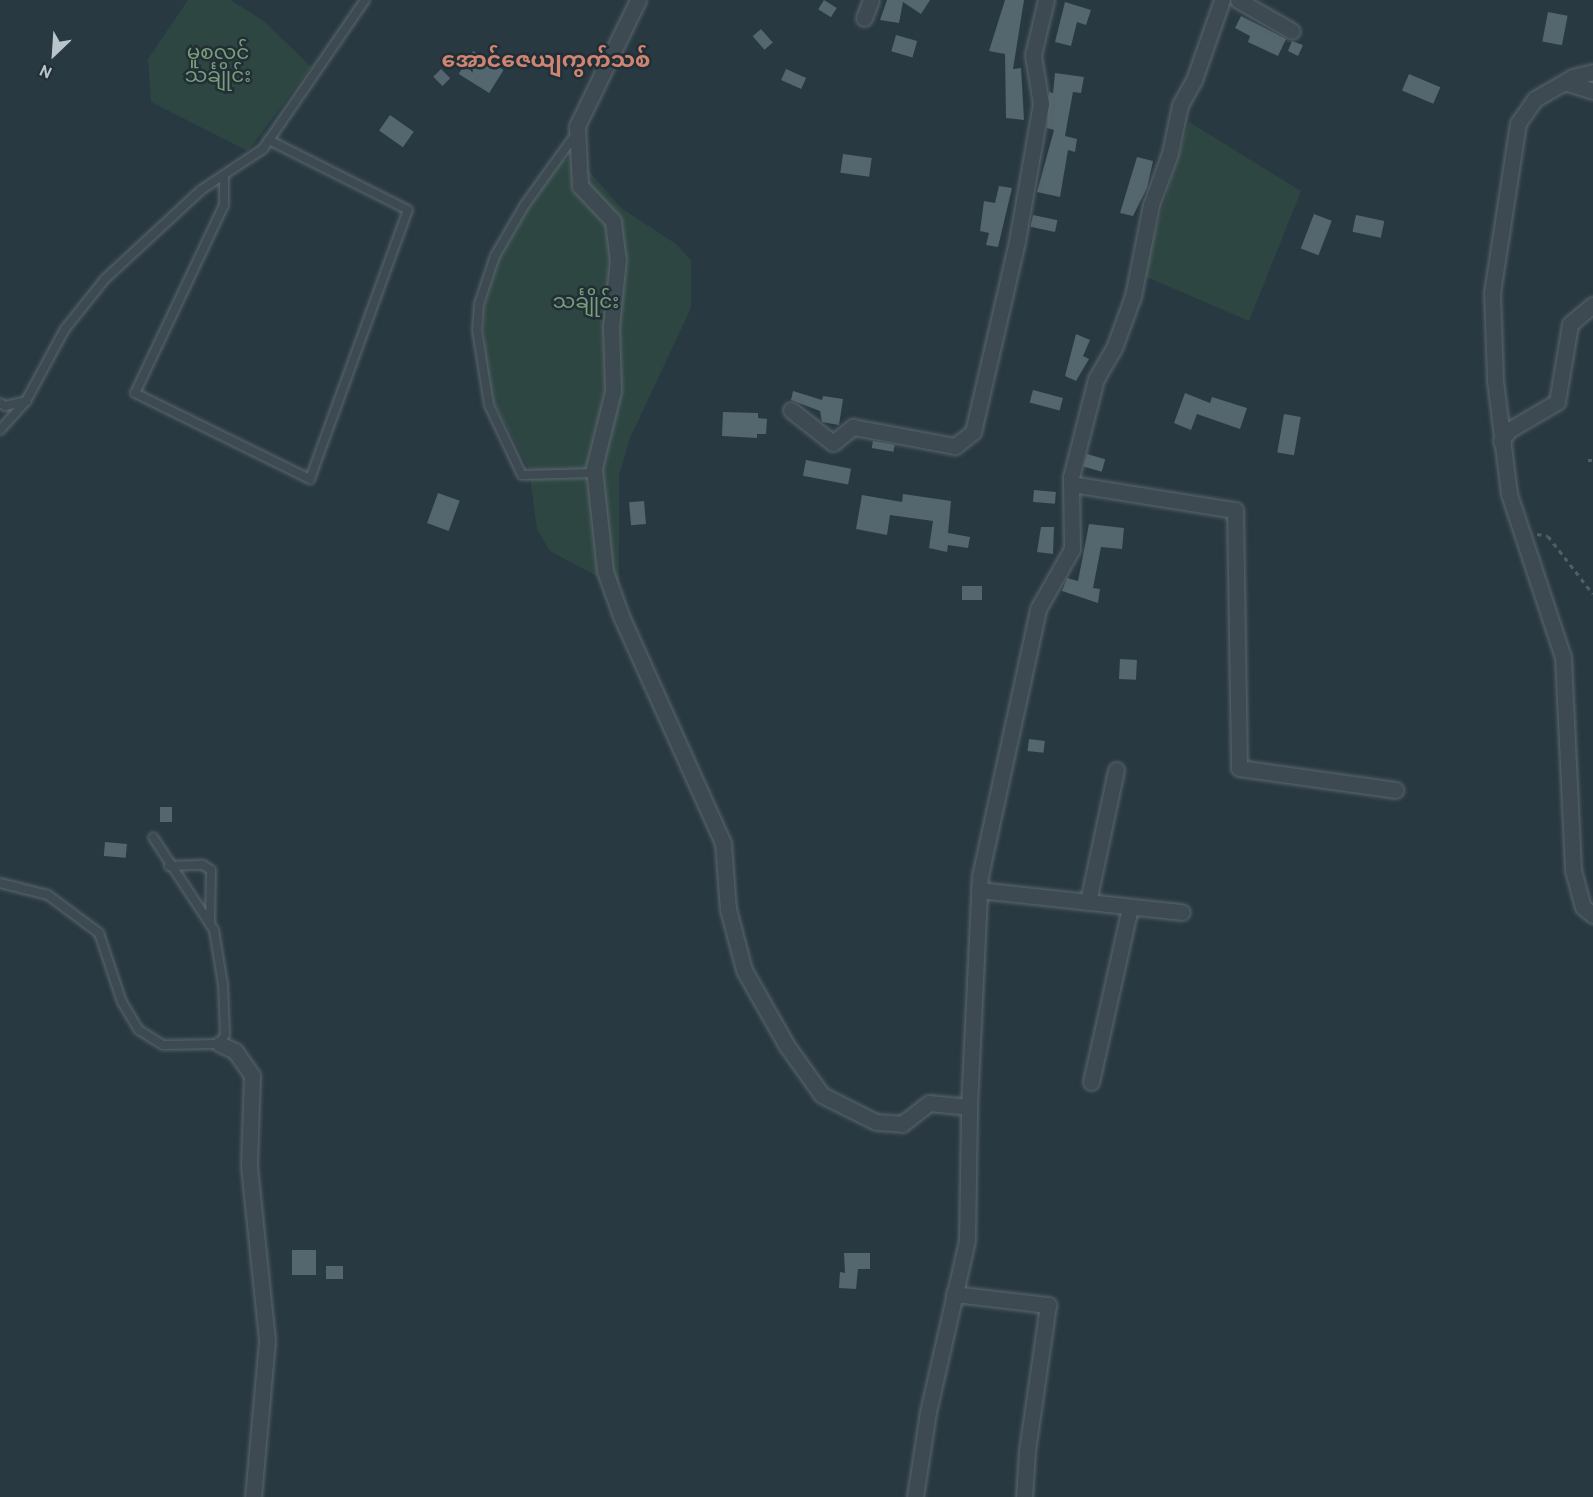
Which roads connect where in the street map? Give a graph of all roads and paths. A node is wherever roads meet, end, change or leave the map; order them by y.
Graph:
1 (365, 0) edge
2 (638, 0) edge
3 (871, 0) edge
4 (1046, 0) edge
5 (1222, 0) edge
6 (1238, 0) edge
7 (864, 18) dead end
8 (1292, 31) dead end
9 (1593, 72) edge
10 (1565, 82) junction
11 (1593, 91) edge
12 (577, 133) junction
13 (269, 140) junction
14 (224, 175) junction
15 (1593, 305) edge
16 (26, 401) junction
17 (0, 403) edge
18 (791, 410) dead end
19 (0, 430) edge
20 (1501, 441) junction
21 (595, 473) junction
22 (1072, 484) junction
23 (1521, 530) junction
24 (1593, 594) edge
25 (1116, 770) dead end
26 (1395, 790) dead end
27 (153, 837) dead end
28 (169, 866) junction
29 (0, 883) edge
30 (979, 890) junction
31 (1088, 902) junction
32 (1130, 907) junction
33 (1182, 912) dead end
34 (1593, 915) edge
35 (210, 925) junction
36 (220, 1044) junction
37 (1091, 1082) dead end
38 (969, 1107) junction
39 (954, 1294) junction
40 (253, 1497) edge
41 (915, 1497) edge
42 (1024, 1497) edge

1 - 13 lane
2 - 12 street
3 - 7 street
4 - 18 street
5 - 22 street
6 - 8 street
9 - 10 street
10 - 11 street
10 - 20 street
12 - 21 street
12 - 21 lane
13 - 14 lane
13 - 14 lane
14 - 16 lane
15 - 20 street
16 - 17 lane
16 - 19 lane
20 - 23 street
21 - 38 street
22 - 26 street
22 - 30 street
23 - 24 path
23 - 34 street
25 - 31 street
27 - 28 lane
28 - 35 lane
28 - 35 lane
29 - 36 lane
30 - 31 street
30 - 38 street
31 - 32 street
32 - 33 street
32 - 37 street
35 - 36 lane
36 - 40 street
38 - 39 street
39 - 41 street
39 - 42 street

